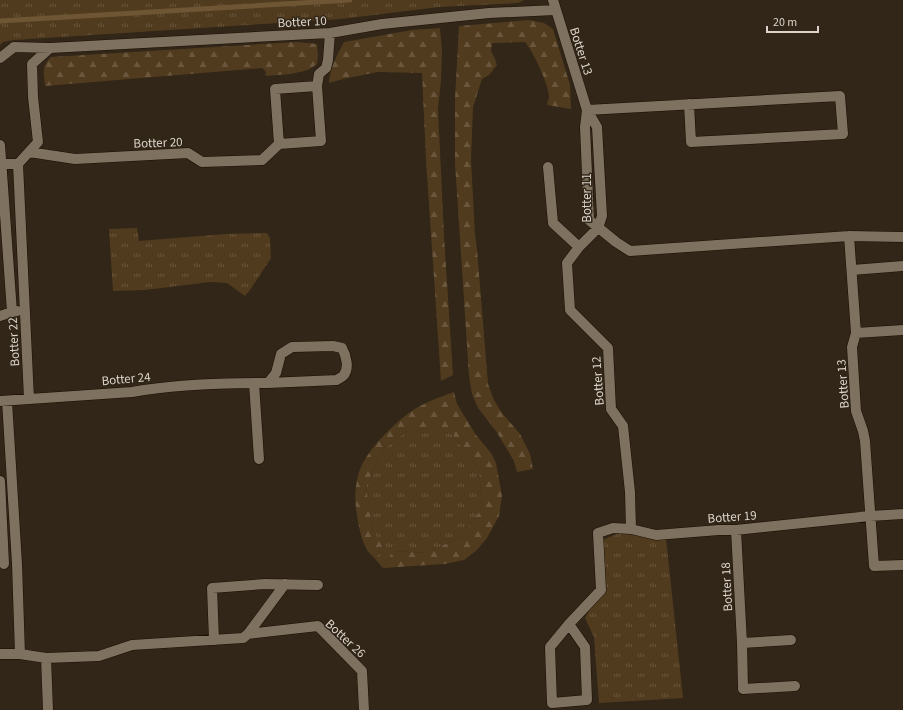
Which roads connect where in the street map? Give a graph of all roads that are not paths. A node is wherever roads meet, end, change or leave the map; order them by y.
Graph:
1 (554, 5) edge
2 (330, 33) junction
3 (50, 48) junction
4 (0, 58) edge
5 (317, 86) junction
6 (689, 104) junction
7 (587, 110) junction
8 (279, 144) junction
9 (0, 145) edge
10 (29, 152) junction
11 (2, 164) junction
12 (18, 164) junction
13 (548, 167) dead end
14 (598, 228) junction
15 (849, 236) junction
16 (903, 237) edge
17 (579, 247) junction
18 (903, 266) edge
19 (852, 270) junction
20 (24, 309) junction
21 (12, 312) junction
22 (0, 316) edge
23 (903, 330) edge
24 (856, 333) junction
25 (254, 383) junction
26 (268, 383) junction
27 (29, 399) junction
28 (4, 401) edge
29 (259, 459) dead end
30 (0, 481) edge
31 (903, 514) edge
32 (870, 516) junction
33 (631, 529) junction
34 (736, 530) junction
35 (2, 564) edge
36 (17, 564) junction
37 (903, 565) edge
38 (285, 584) junction
39 (318, 585) dead end
40 (569, 624) junction
41 (248, 634) junction
42 (214, 640) junction
43 (791, 640) dead end
44 (742, 643) junction
45 (0, 654) edge
46 (20, 654) junction
47 (46, 658) junction
48 (795, 686) dead end
49 (48, 710) edge
50 (364, 710) edge

1 - 2 street, Botter 10
1 - 7 street, Botter 13
2 - 3 street, Botter 10
2 - 5 street
3 - 4 street, Botter 10
3 - 10 street
5 - 8 street
5 - 8 street
6 - 6 street
6 - 7 street
7 - 14 street
8 - 10 street, Botter 20
9 - 11 street, Botter 22
10 - 12 street
11 - 12 street
11 - 21 street, Botter 22
12 - 20 street, Botter 22
13 - 17 street
14 - 15 street, Botter 11
14 - 17 street, Botter 12
15 - 16 street, Botter 11
15 - 19 street, Botter 13
17 - 33 street, Botter 12
18 - 19 street
19 - 24 street, Botter 13
20 - 21 street
20 - 27 street, Botter 22
21 - 22 street
23 - 24 street
24 - 32 street, Botter 13
25 - 26 street, Botter 24
25 - 27 street, Botter 24
25 - 29 street
26 - 26 street, Botter 24
27 - 28 street, Botter 24
28 - 36 street
30 - 35 street
31 - 32 street, Botter 19
32 - 34 street, Botter 19
32 - 37 street
33 - 34 street, Botter 19
33 - 40 street, Botter 19
34 - 44 street, Botter 18
35 - 36 street
36 - 46 street
38 - 39 street
38 - 41 street
38 - 42 street
40 - 40 street
41 - 42 street, Botter 26
41 - 50 street, Botter 26
42 - 47 street, Botter 26
43 - 44 street
44 - 48 street, Botter 18
45 - 46 street, Botter 26
46 - 47 street, Botter 26
47 - 49 street

